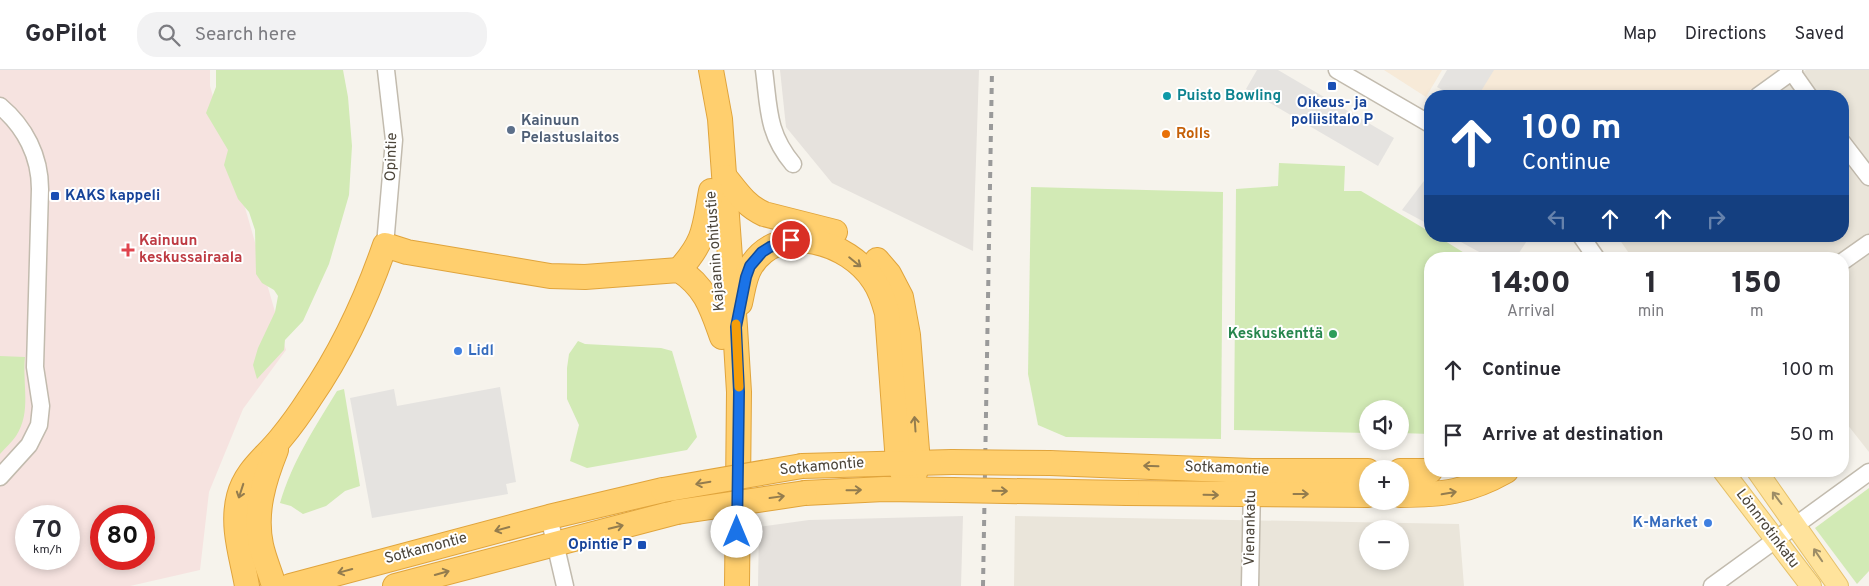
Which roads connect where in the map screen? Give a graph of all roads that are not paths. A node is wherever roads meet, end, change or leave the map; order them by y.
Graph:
1 (386, 70) edge
2 (707, 70) edge
3 (711, 70) edge
4 (764, 70) edge
5 (1337, 70) edge
6 (1793, 71) edge
7 (1766, 90) edge
8 (1805, 90) edge
9 (0, 106) edge
10 (1424, 121) edge
11 (1849, 151) edge
12 (793, 164) dead end
13 (1869, 177) edge
14 (718, 184) junction
15 (1869, 243) edge
16 (385, 245) junction
17 (1849, 257) edge
18 (672, 270) junction
19 (729, 332) junction
20 (281, 439) junction
21 (908, 463) junction
22 (1252, 470) junction
23 (1359, 470) edge
24 (1409, 471) edge
25 (1424, 471) edge
26 (1869, 472) edge
27 (0, 477) edge
28 (1496, 477) edge
29 (1729, 477) edge
30 (1761, 477) edge
31 (910, 489) junction
32 (1252, 494) junction
33 (1359, 495) edge
34 (1409, 495) edge
35 (549, 517) junction
36 (1797, 525) junction
37 (1775, 538) junction
38 (556, 543) junction
39 (248, 586) edge
40 (274, 586) edge
41 (290, 586) edge
42 (395, 586) edge
43 (566, 586) edge
44 (737, 586) edge
45 (1250, 586) edge
46 (1712, 586) edge
47 (1811, 586) edge
48 (1838, 586) edge

1 - 16 street, Opintie
2 - 14 highway, Kajaanin ohitustie
3 - 14 highway, Kajaanin ohitustie
4 - 12 street
5 - 10 street
6 - 7 street
6 - 8 street
9 - 27 street
11 - 13 street
14 - 18 highway
14 - 19 highway, Kajaanin ohitustie
21 -> 14 highway
15 - 17 street
16 - 18 highway
16 - 20 highway
18 - 19 highway
19 -> 21 highway
19 - 44 highway, Kajaanin ohitustie
20 -> 39 highway
20 - 40 highway
22 -> 21 highway, Sotkamontie, bridge
21 - 31 highway
21 -> 35 highway, Sotkamontie, bridge
22 - 23 highway, Sotkamontie
22 - 32 street, Vienankatu
24 - 25 highway
26 - 36 street
34 -> 28 highway
29 - 37 main road, Lönnrotinkatu
36 -> 30 main road, Lönnrotinkatu
31 -> 32 highway, Sotkamontie, bridge
38 -> 31 highway, Sotkamontie, bridge
32 -> 33 highway, Sotkamontie
32 - 45 street, Vienankatu
35 - 38 street
35 -> 41 highway, Sotkamontie
36 - 37 street
48 -> 36 main road, Lönnrotinkatu
37 - 46 street
37 - 47 main road, Lönnrotinkatu
42 -> 38 highway, Sotkamontie
38 - 43 street

